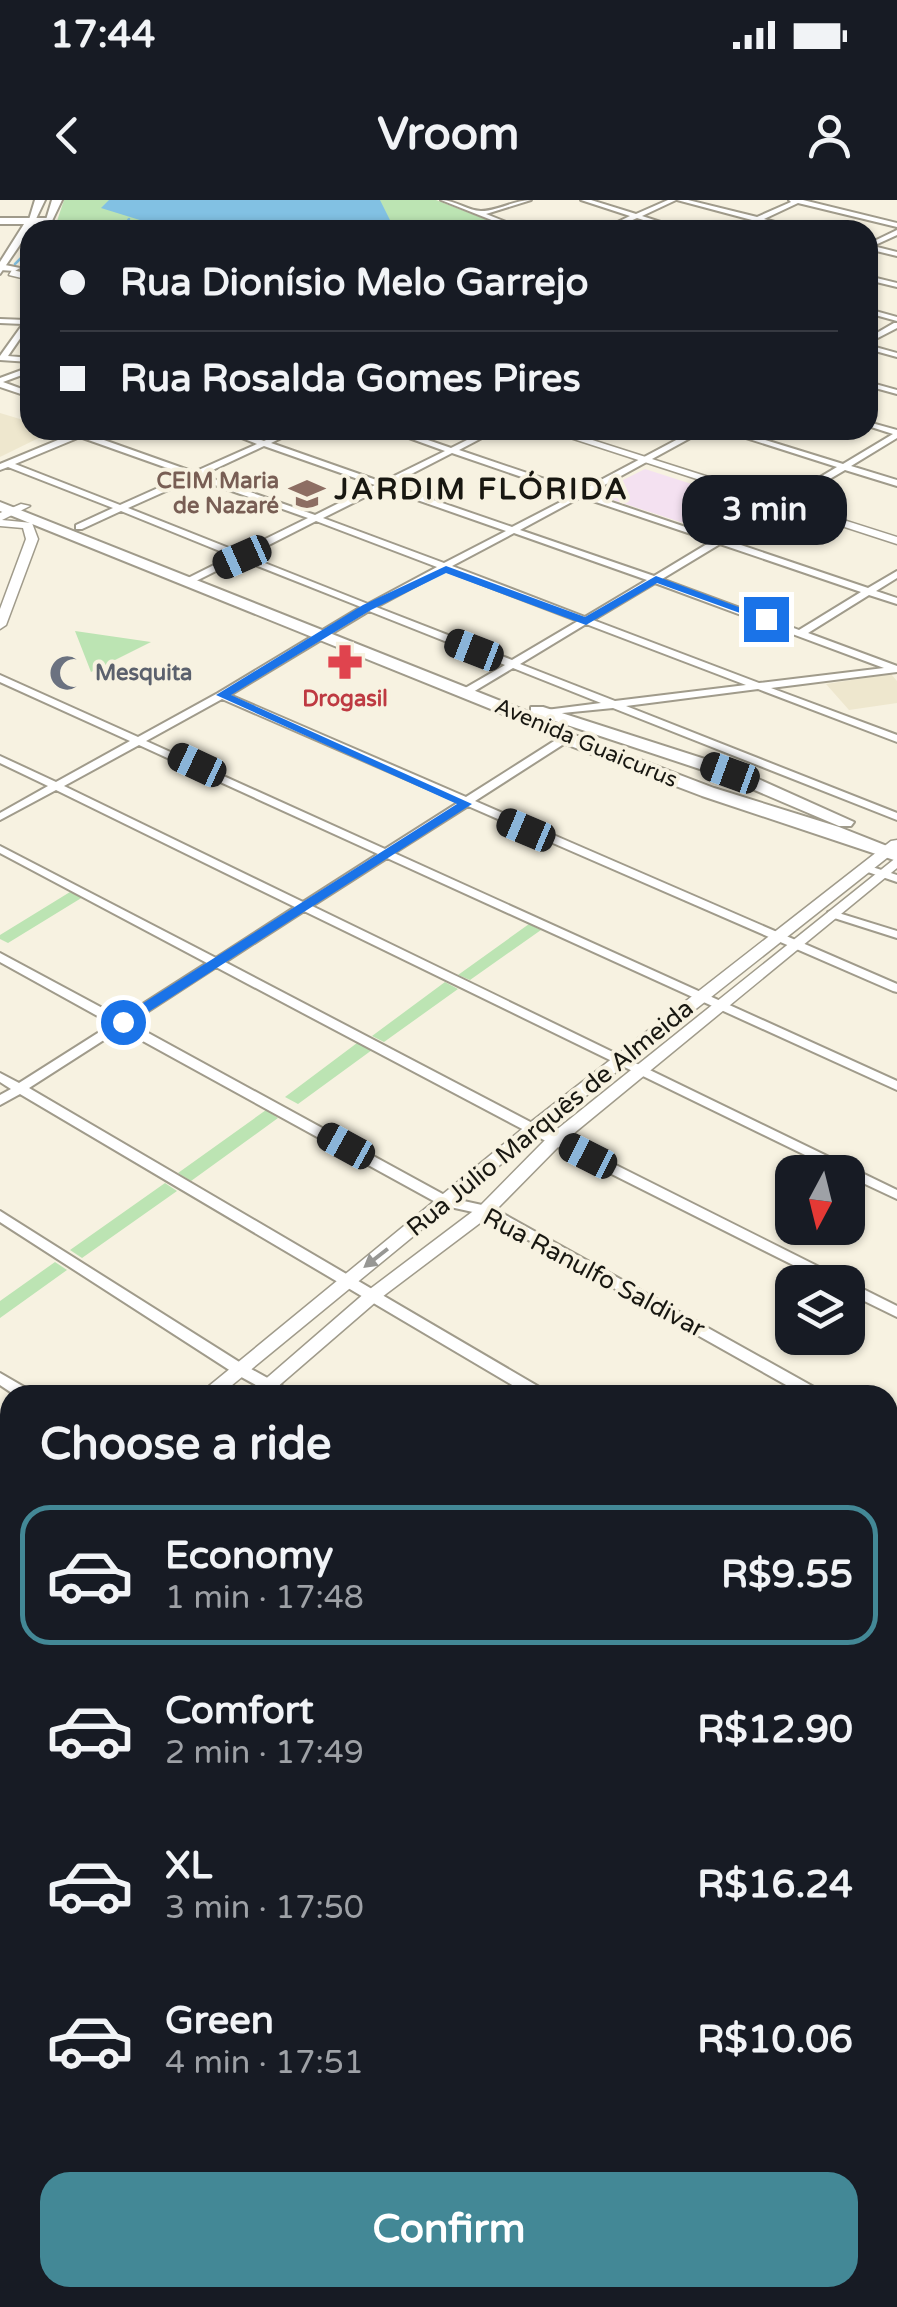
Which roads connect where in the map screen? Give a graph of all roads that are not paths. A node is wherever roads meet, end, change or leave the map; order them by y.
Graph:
1 (444, 200) edge
2 (528, 200) edge
3 (584, 200) edge
4 (676, 200) edge
5 (797, 200) edge
6 (480, 213) junction
7 (632, 218) junction
8 (498, 220) edge
9 (627, 220) edge
10 (640, 220) edge
11 (759, 220) joint
12 (866, 220) edge
13 (20, 241) edge
14 (5, 269) edge
15 (0, 290) edge
16 (20, 334) edge
17 (2, 358) edge
18 (897, 434) edge
19 (66, 440) edge
20 (106, 440) edge
21 (252, 440) edge
22 (272, 440) edge
23 (422, 440) edge
24 (475, 440) edge
25 (585, 440) edge
26 (599, 440) edge
27 (681, 440) edge
28 (757, 440) edge
29 (263, 444) junction
30 (454, 451) junction
31 (648, 458) junction
32 (5, 465) edge
33 (842, 467) junction
34 (196, 474) junction
35 (897, 484) edge
36 (386, 485) junction
37 (580, 495) junction
38 (0, 496) edge
39 (785, 502) junction
40 (120, 509) junction
41 (7, 512) edge
42 (316, 518) junction
43 (74, 529) junction
44 (517, 530) junction
45 (897, 538) edge
46 (32, 539) junction
47 (722, 541) junction
48 (242, 557) junction
49 (446, 569) junction
50 (897, 574) edge
51 (194, 578) junction
52 (656, 580) junction
53 (0, 591) edge
54 (16, 592) junction
55 (868, 592) junction
56 (897, 602) edge
57 (367, 608) junction
58 (586, 621) junction
59 (0, 626) edge
60 (330, 632) junction
61 (802, 632) junction
62 (510, 664) junction
63 (897, 669) edge
64 (0, 678) edge
65 (755, 688) junction
66 (470, 689) junction
67 (222, 695) junction
68 (615, 706) junction
69 (546, 713) junction
70 (590, 725) junction
71 (140, 739) junction
72 (696, 739) junction
73 (897, 739) edge
74 (562, 741) junction
75 (680, 755) junction
76 (0, 759) edge
77 (730, 773) junction
78 (56, 784) junction
79 (708, 792) junction
80 (466, 804) junction
81 (0, 816) edge
82 (897, 816) edge
83 (0, 849) edge
84 (895, 852) edge
85 (391, 854) junction
86 (873, 871) junction
87 (897, 879) edge
88 (307, 905) junction
89 (832, 914) junction
90 (896, 933) edge
91 (788, 940) junction
92 (0, 956) edge
93 (219, 962) junction
94 (897, 988) edge
95 (704, 995) junction
96 (721, 1003) junction
97 (123, 1022) junction
98 (631, 1065) junction
99 (0, 1076) edge
100 (897, 1086) edge
101 (20, 1088) junction
102 (0, 1102) edge
103 (533, 1129) junction
104 (556, 1139) junction
105 (897, 1195) edge
106 (446, 1202) junction
107 (486, 1210) junction
108 (0, 1216) edge
109 (804, 1265) edge
110 (346, 1282) junction
111 (372, 1296) junction
112 (865, 1296) edge
113 (897, 1312) edge
114 (239, 1369) junction
115 (219, 1385) edge
116 (257, 1385) edge
117 (269, 1385) edge
118 (524, 1385) edge
119 (798, 1385) edge

1 - 6 street
2 - 6 street
3 - 7 street
4 - 7 street
4 - 11 street
5 - 11 street
5 - 12 street
6 - 8 street
7 - 9 street
7 - 10 street
13 - 14 main road
14 - 15 main road
16 - 17 street
18 - 33 street
19 - 32 street
20 - 34 street
21 - 29 street
22 - 29 street
23 - 30 street
24 - 30 street
25 - 31 street
26 - 31 street
27 - 31 street
28 - 33 street
29 - 34 street
29 - 36 street
30 - 36 street
30 - 37 street
31 - 37 street
31 - 39 street
32 - 40 street
33 - 35 street
33 - 39 street
34 - 40 street
34 - 42 street
36 - 42 street
36 - 44 street
37 - 44 street
37 - 47 street
38 - 41 main road, Avenida Guaicurus
39 - 45 street
39 - 47 street
40 - 43 street
40 - 48 street
41 - 43 main road, Avenida Guaicurus
41 - 46 street
42 - 48 street
42 - 49 street
43 - 46 street
43 - 51 main road, Avenida Guaicurus
44 - 49 street
44 - 52 street
46 - 54 street
47 - 52 street
47 - 55 street
48 - 51 street
48 - 57 street
49 - 57 street
49 - 58 street
50 - 55 street
51 - 60 main road, Avenida Guaicurus
52 - 58 street
52 - 61 street
53 - 54 street
54 - 59 street
55 - 56 street
55 - 61 street
57 - 60 street
57 - 62 street
58 - 62 street
58 - 65 street
60 - 66 main road, Avenida Guaicurus
60 - 67 street
61 - 63 street
62 - 66 street
62 - 68 street
63 - 65 street
64 - 71 street
65 - 68 street
65 - 73 street
66 - 69 main road, Avenida Guaicurus
66 - 74 main road, Avenida Guaicurus
67 - 71 street
67 - 80 street
68 - 69 street
68 - 70 street
68 - 72 street
69 - 70 main road, Avenida Guaicurus
70 - 74 main road
70 - 75 main road, Avenida Guaicurus
71 - 78 street
71 - 85 street
72 - 75 main road
72 - 82 street
74 - 79 main road, Avenida Guaicurus
74 - 80 street
75 - 77 main road, Avenida Guaicurus
76 - 78 street
77 - 79 main road
77 - 84 main road, Avenida Guaicurus
78 - 81 street
78 - 88 street
79 - 84 main road, Avenida Guaicurus
80 - 85 street
80 - 91 street
83 - 93 street
84 - 86 street, Rua Júlio Marquês de Almeida
85 - 88 street
85 - 95 street
86 - 87 street
86 - 89 street, Rua Júlio Marquês de Almeida
86 - 91 street, Rua Júlio Marquês de Almeida
88 - 93 street
88 - 98 street
89 - 90 street
89 - 91 street, Rua Júlio Marquês de Almeida
91 - 94 street
91 - 95 street, Rua Júlio Marquês de Almeida
91 - 96 street, Rua Júlio Marquês de Almeida
92 - 97 street, Rua Ranulfo Saldivar
93 - 97 street
93 - 103 street
95 - 96 street
95 - 98 street, Rua Júlio Marquês de Almeida
96 - 98 street, Rua Júlio Marquês de Almeida
96 - 100 street
97 - 101 street
97 - 106 street, Rua Ranulfo Saldivar
98 - 103 street, Rua Júlio Marquês de Almeida
98 - 104 street, Rua Júlio Marquês de Almeida
98 - 105 street
99 - 101 street
101 - 102 street
101 - 110 street
103 - 104 street
103 - 106 street, Rua Júlio Marquês de Almeida
104 - 107 street, Rua Júlio Marquês de Almeida
104 - 109 street
106 - 107 street, Rua Ranulfo Saldivar
106 -> 110 street, Rua Júlio Marquês de Almeida
107 - 111 street, Rua Júlio Marquês de Almeida
107 - 119 street, Rua Ranulfo Saldivar
108 - 114 street
110 - 111 street
110 - 114 street, Rua Júlio Marquês de Almeida
111 - 117 street, Rua Júlio Marquês de Almeida
111 - 118 street
112 - 113 street
114 - 115 street, Rua Júlio Marquês de Almeida
114 - 116 street

